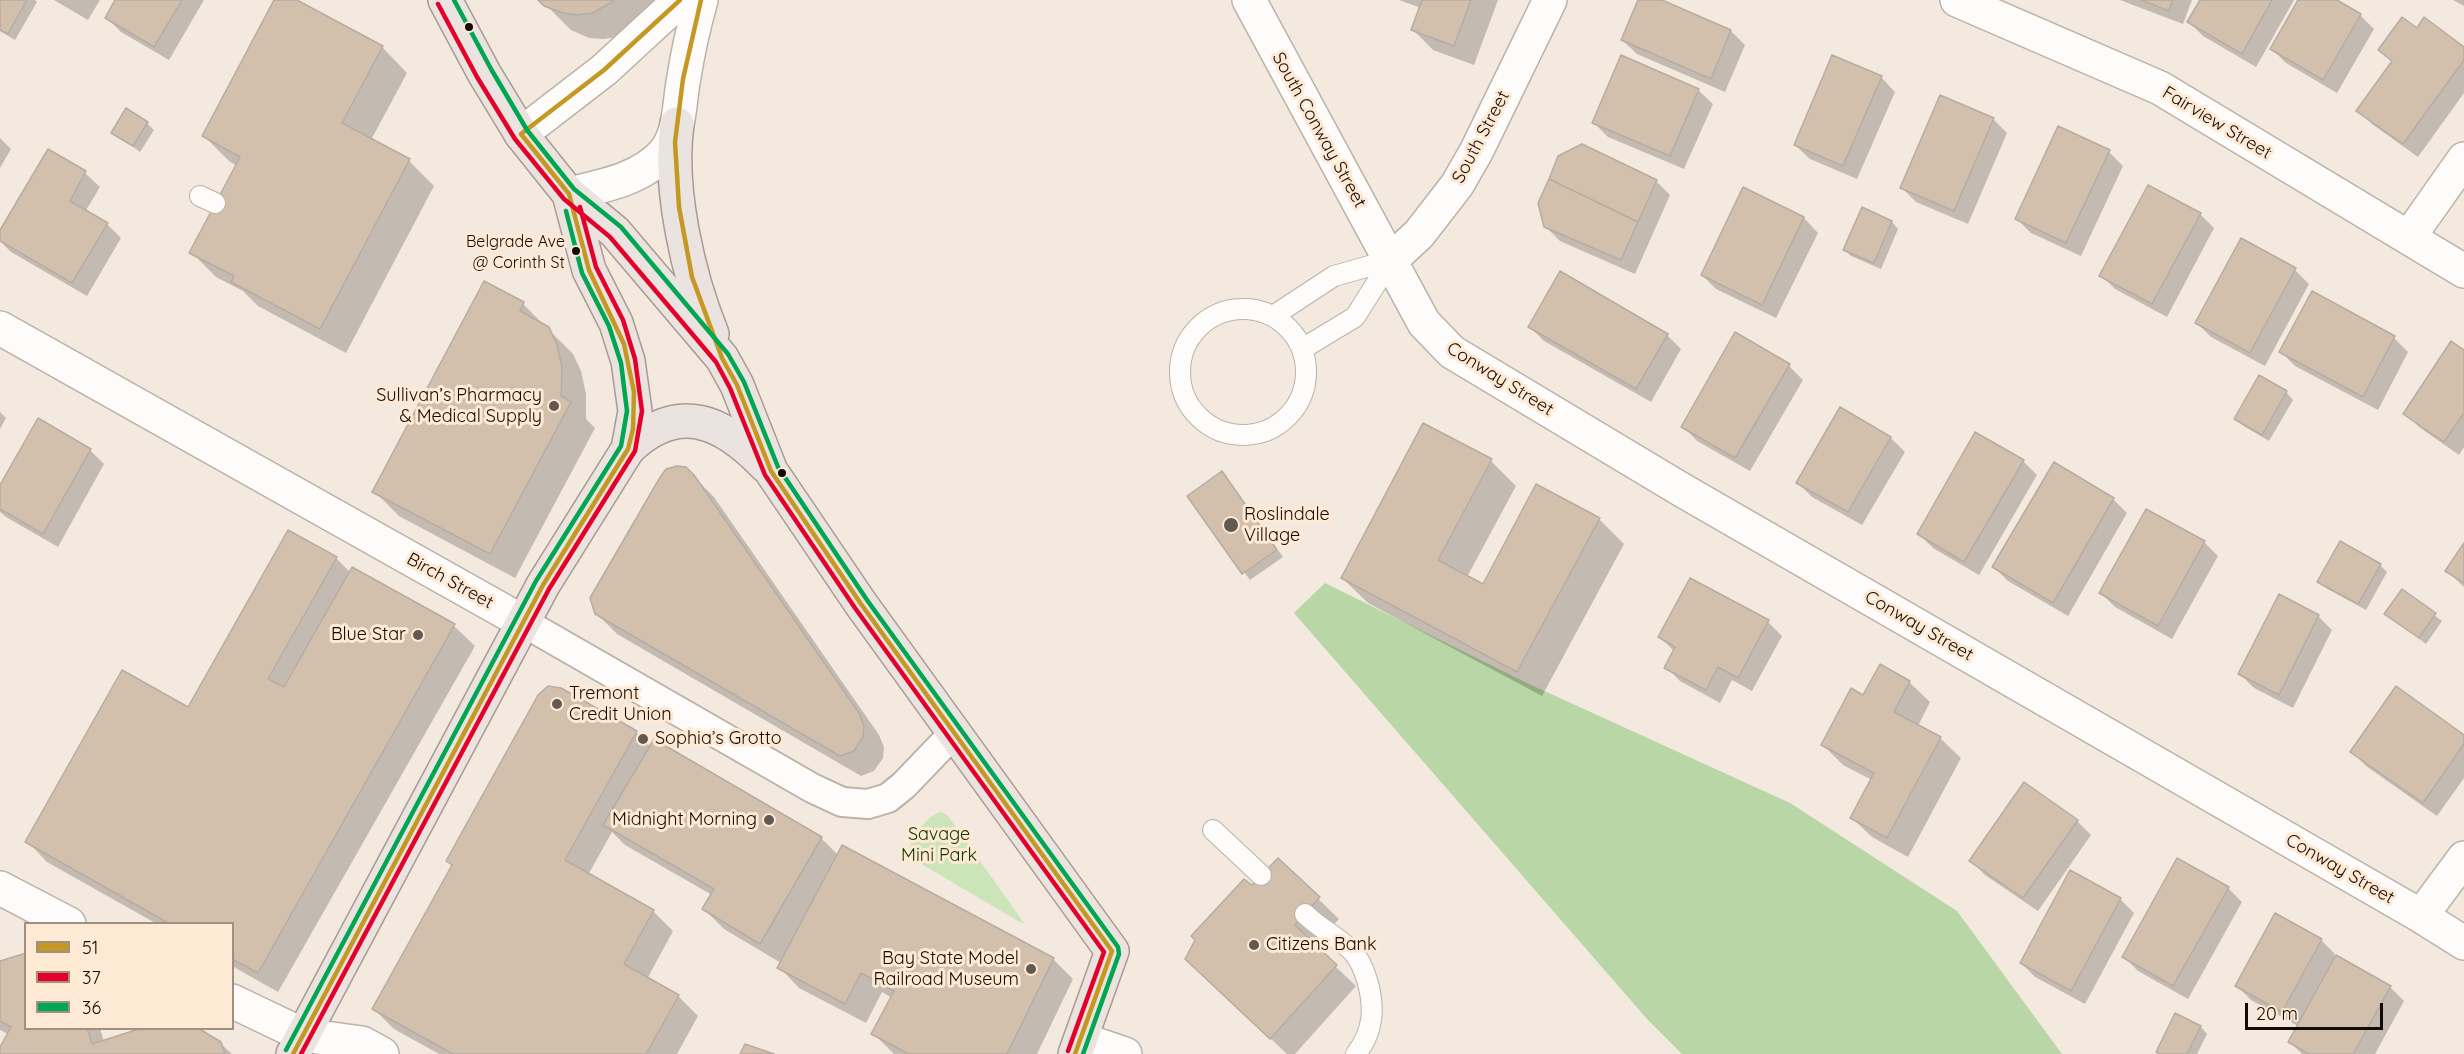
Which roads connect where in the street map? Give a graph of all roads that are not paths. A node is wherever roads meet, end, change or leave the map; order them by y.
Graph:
1 (445, 0) edge
2 (680, 0) edge
3 (701, 0) edge
4 (1249, 0) edge
5 (1550, 0) edge
6 (1958, 0) edge
7 (677, 124) junction
8 (521, 134) junction
9 (2464, 159) edge
10 (570, 194) junction
11 (2409, 237) junction
12 (1391, 260) junction
13 (2464, 271) edge
14 (1274, 316) junction
15 (0, 328) edge
16 (1302, 350) junction
17 (722, 358) junction
18 (628, 449) junction
19 (771, 471) junction
20 (523, 622) junction
21 (953, 734) junction
22 (1213, 830) dead end
23 (2464, 858) edge
24 (1261, 875) dead end
25 (0, 888) edge
26 (1305, 914) dead end
27 (2421, 916) junction
28 (65, 922) edge
29 (2464, 943) edge
30 (234, 1002) edge
31 (298, 1044) edge
32 (1078, 1047) edge
33 (382, 1054) edge
34 (1125, 1054) edge
35 (1356, 1054) edge

1 - 8 main road
2 - 8 street
3 - 7 street
4 - 12 street, South Conway Street
5 - 12 street, South Street
6 - 11 street, Fairview Street
7 - 10 street
7 - 17 main road
8 - 10 main road
9 - 11 street
10 - 17 main road
10 - 18 main road
11 - 13 street, Fairview Street
12 - 14 lane
12 - 16 lane
12 - 27 street, Conway Street
14 - 16 lane
14 - 16 lane
15 - 20 street, Birch Street
17 - 19 main road
18 - 19 main road
18 - 20 main road
19 - 21 main road
20 - 21 street, Birch Street
20 - 31 main road
21 - 32 main road
22 - 24 lane
23 - 27 street
25 - 28 street
26 - 35 lane
27 - 29 street, Conway Street
30 - 31 street
31 - 33 street
32 - 34 street

